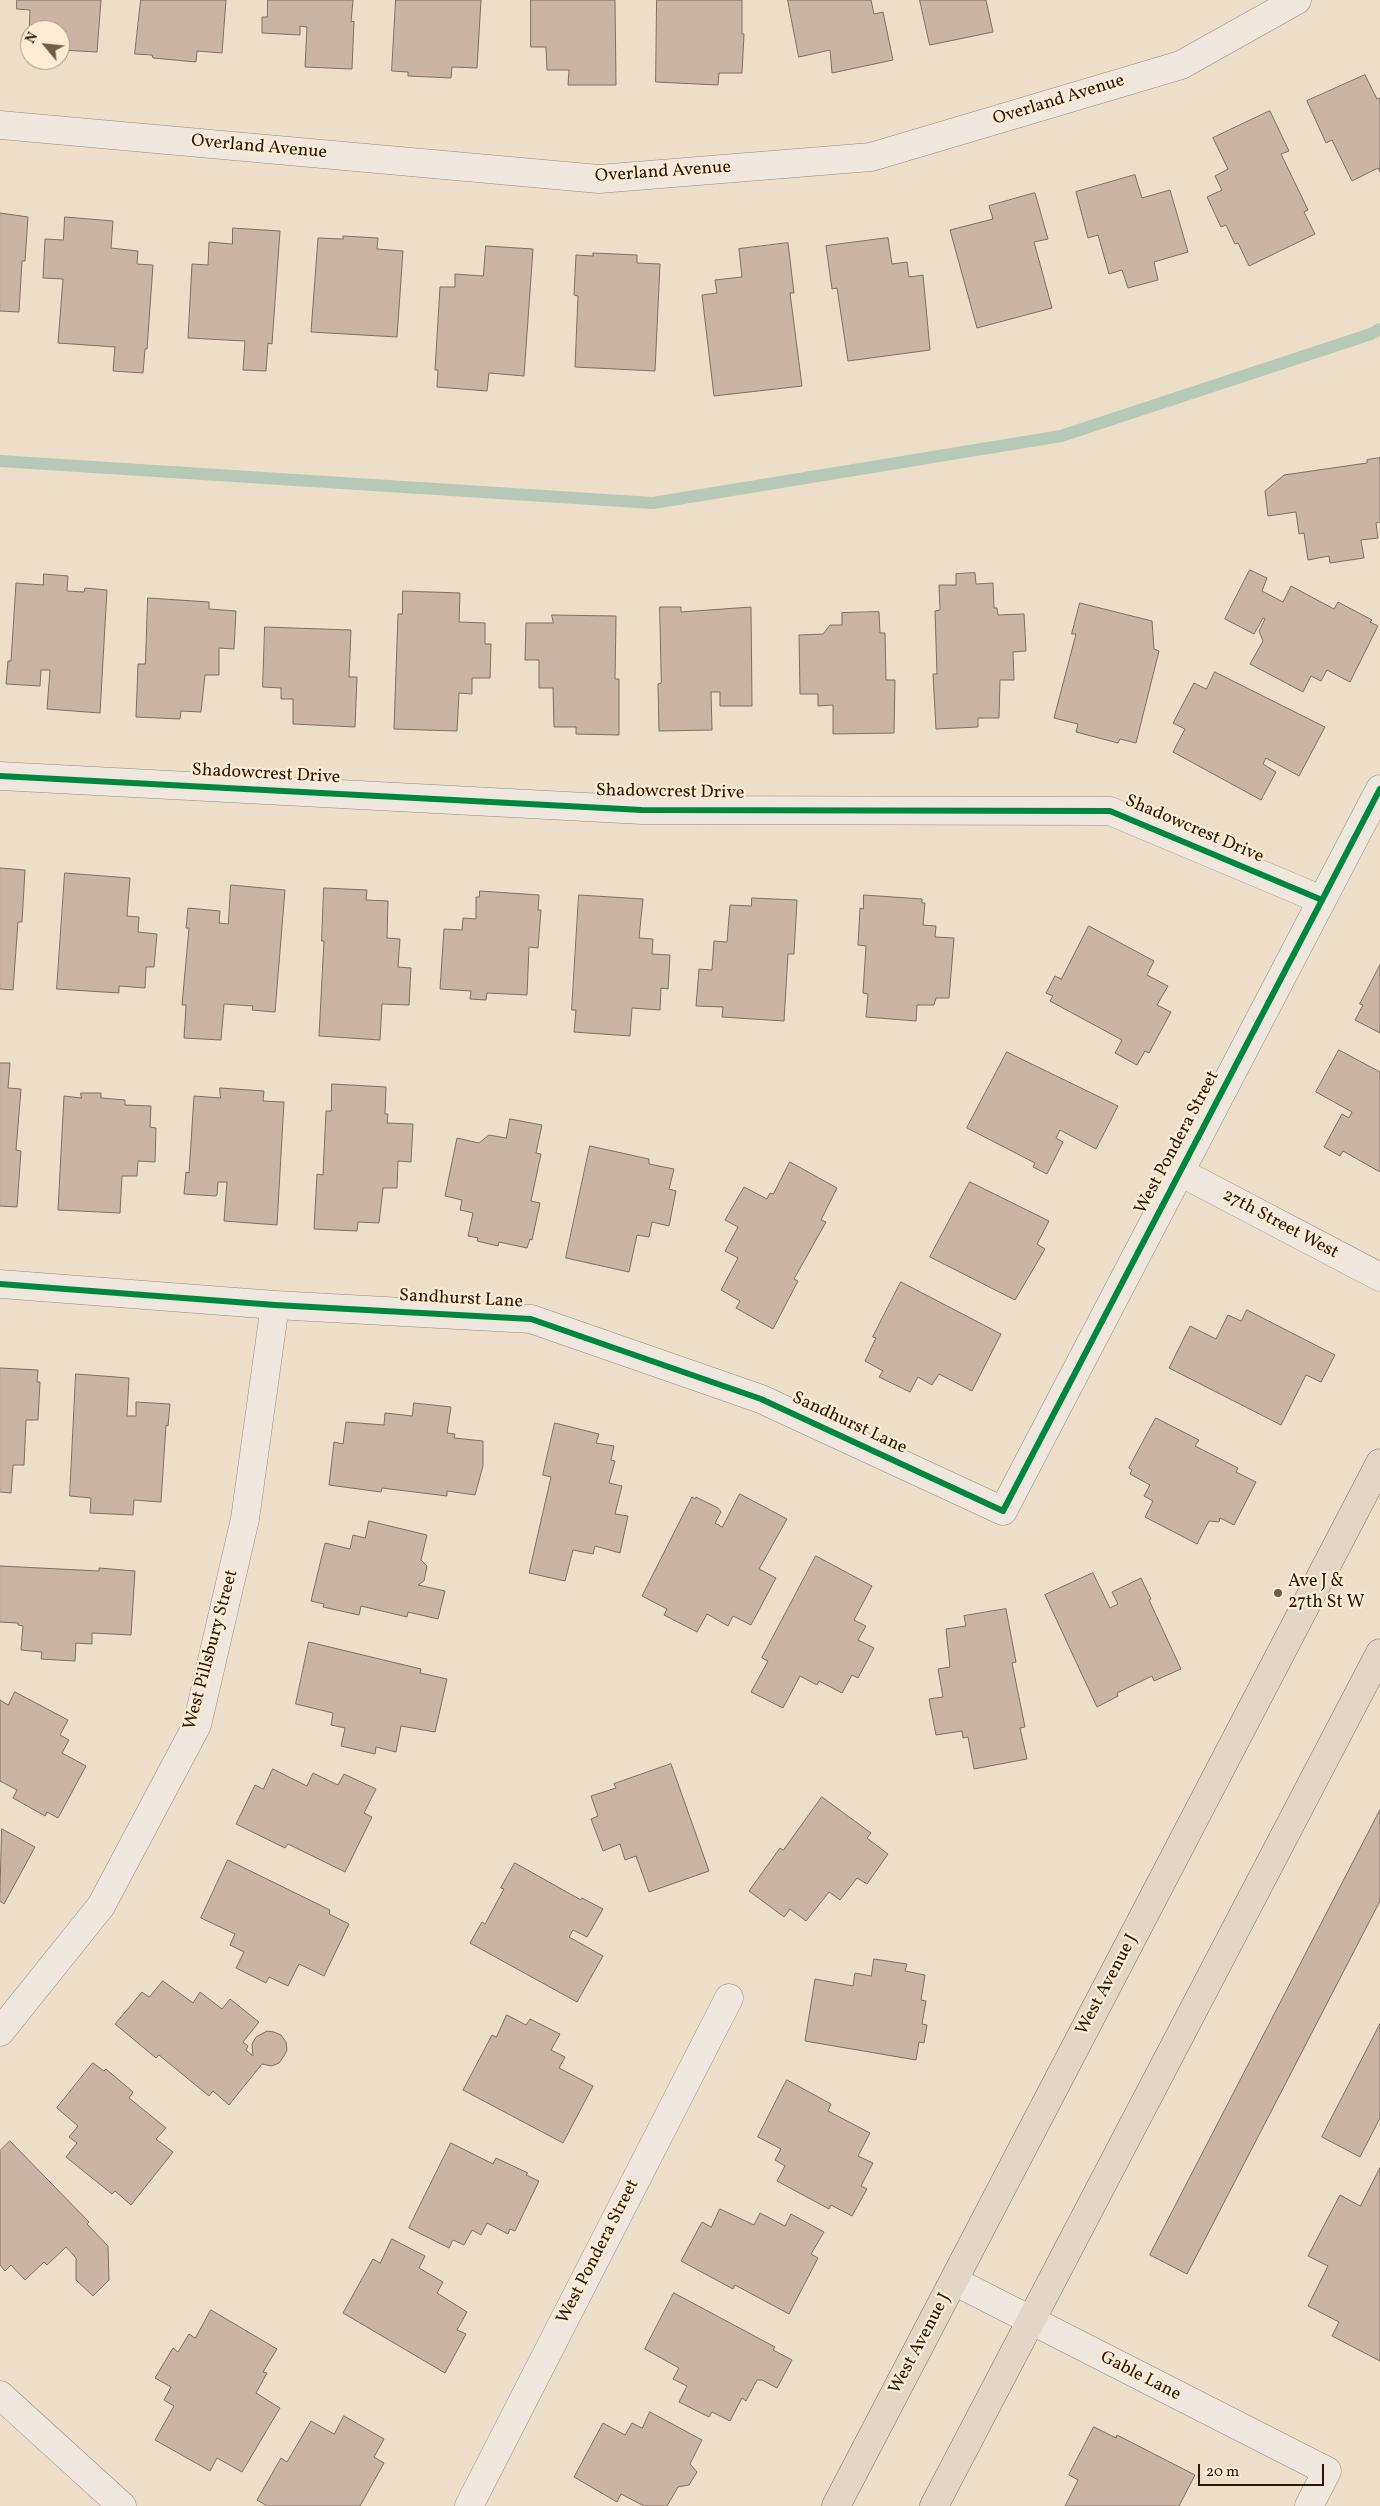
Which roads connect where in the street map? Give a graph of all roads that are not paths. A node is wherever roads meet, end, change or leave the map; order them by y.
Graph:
1 (1297, 0) edge
2 (0, 125) edge
3 (0, 776) edge
4 (1380, 789) edge
5 (1322, 900) junction
6 (1180, 1172) junction
7 (1380, 1278) edge
8 (0, 1284) edge
9 (274, 1305) junction
10 (1380, 1463) edge
11 (1003, 1511) joint
12 (1380, 1653) edge
13 (729, 1998) dead end
14 (0, 2032) edge
15 (954, 2281) junction
16 (1030, 2321) junction
17 (0, 2395) edge
18 (122, 2506) edge
19 (468, 2506) edge
20 (836, 2506) edge
21 (934, 2506) edge
22 (1309, 2506) edge

1 - 2 street, Overland Avenue
3 - 5 street, Shadowcrest Drive
4 - 5 street, West Pondera Street
5 - 6 street, West Pondera Street
6 - 7 street, 27th Street West
6 - 11 street, West Pondera Street
8 - 9 street, Sandhurst Lane
9 - 11 street, Sandhurst Lane
9 - 14 street, West Pillsbury Street
10 - 15 main road, West Avenue J
12 - 16 main road
13 - 19 street, West Pondera Street
15 - 16 street, Gable Lane
15 - 20 main road, West Avenue J
16 - 21 main road
16 - 22 street, Gable Lane
17 - 18 street

